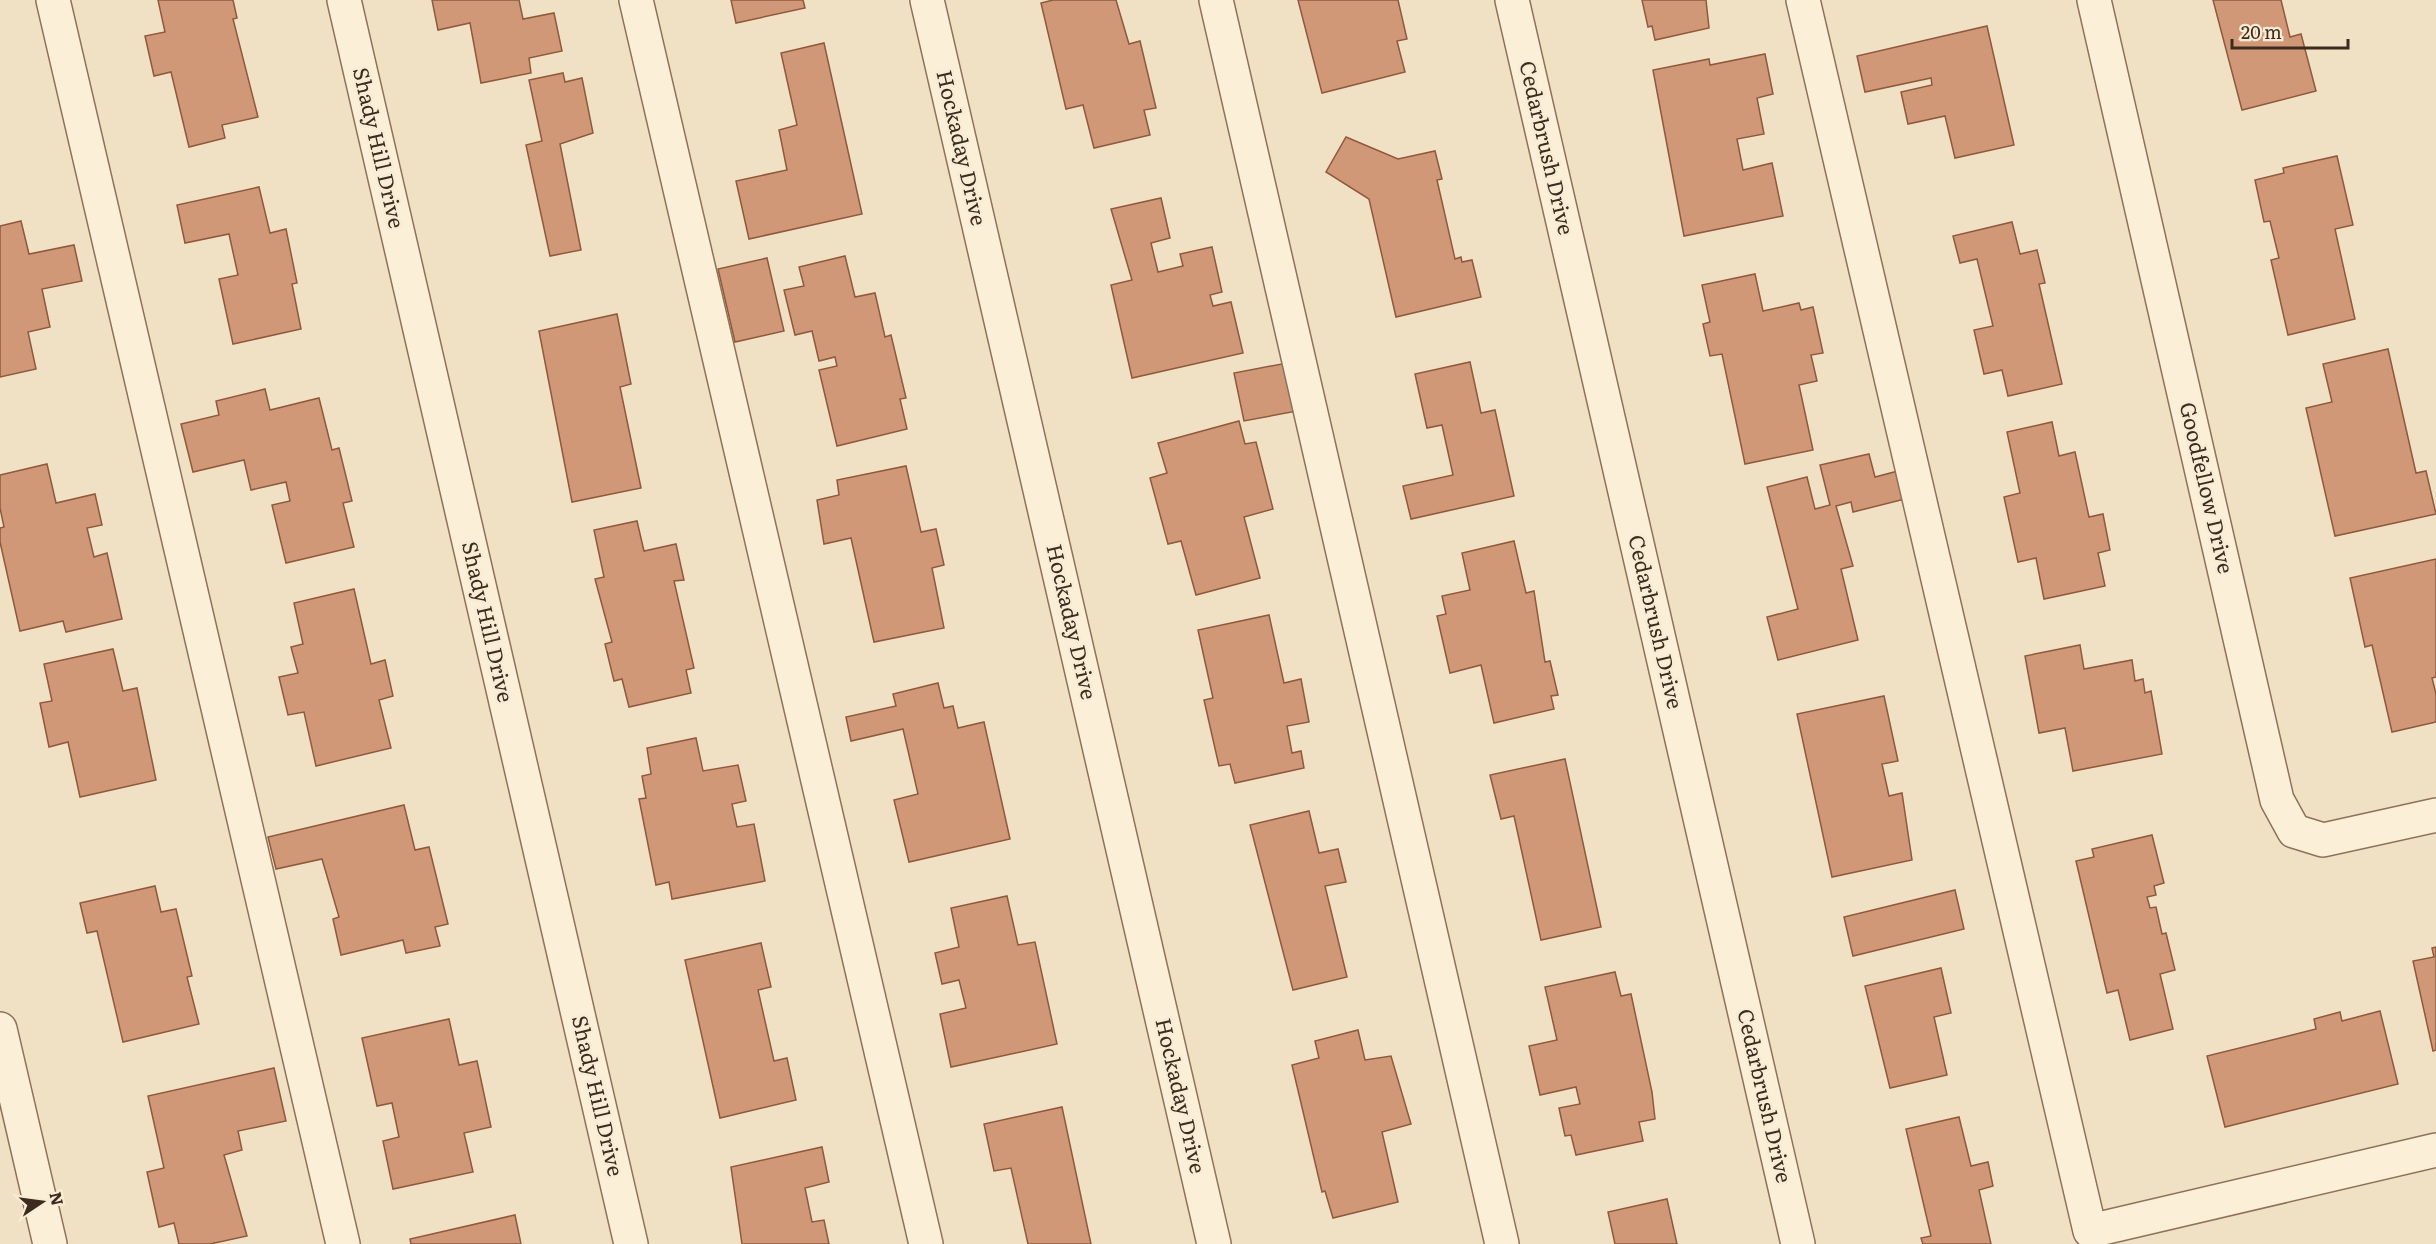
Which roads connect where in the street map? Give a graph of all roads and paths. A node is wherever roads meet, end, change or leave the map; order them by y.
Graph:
1 (53, 0) edge
2 (344, 0) edge
3 (636, 0) edge
4 (927, 0) edge
5 (1216, 0) edge
6 (1512, 0) edge
7 (1803, 0) edge
8 (2094, 0) edge
9 (2436, 815) edge
10 (0, 1029) edge
11 (2436, 1150) edge
12 (50, 1244) edge
13 (344, 1244) edge
14 (631, 1244) edge
15 (926, 1244) edge
16 (1214, 1244) edge
17 (1502, 1244) edge
18 (1798, 1244) edge

1 - 13 street
2 - 14 street, Shady Hill Drive
3 - 15 street
4 - 16 street, Hockaday Drive
5 - 17 street
6 - 18 street, Cedarbrush Drive
7 - 11 street
8 - 9 street, Goodfellow Drive
10 - 12 street

